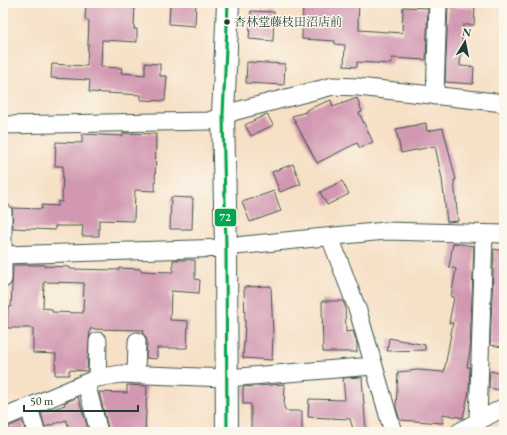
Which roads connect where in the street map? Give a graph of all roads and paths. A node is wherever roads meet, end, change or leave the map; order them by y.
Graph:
1 (228, 3) edge
2 (438, 3) edge
3 (435, 96) junction
4 (504, 103) edge
5 (223, 115) junction
6 (3, 126) edge
7 (3, 212) edge
8 (484, 234) junction
9 (504, 234) edge
10 (330, 237) junction
11 (226, 248) junction
12 (4, 255) edge
13 (3, 279) edge
14 (98, 341) dead end
15 (137, 341) dead end
16 (373, 366) junction
17 (136, 375) junction
18 (226, 378) junction
19 (92, 381) junction
20 (29, 407) junction
21 (504, 407) edge
22 (3, 418) edge
23 (478, 421) junction
24 (36, 432) edge
25 (99, 432) edge
26 (227, 432) edge
27 (393, 432) edge
28 (458, 432) edge

1 - 5 street
2 - 3 street
3 - 4 street
3 - 5 street
5 - 6 street
5 - 11 street
7 - 12 street
8 - 9 street
8 - 10 street
8 - 23 street
10 - 11 street
10 - 16 street
11 - 12 street
11 - 18 street
12 - 13 street
14 - 19 street
15 - 17 street
16 - 18 street
16 - 27 street
17 - 18 street
17 - 19 street
18 - 26 street
19 - 20 street
19 - 25 street
20 - 22 street
20 - 24 street
21 - 23 street
23 - 28 street

